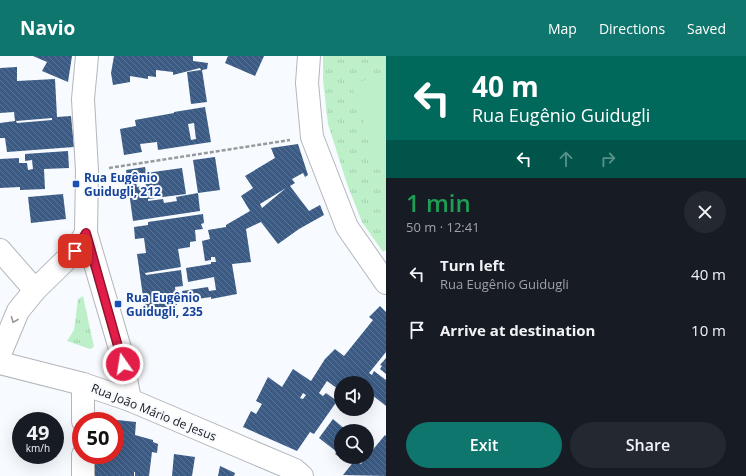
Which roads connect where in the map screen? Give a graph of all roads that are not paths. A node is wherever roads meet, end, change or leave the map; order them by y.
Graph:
1 (87, 56) edge
2 (309, 56) edge
3 (86, 233) junction
4 (0, 250) edge
5 (386, 283) edge
6 (35, 290) junction
7 (0, 354) edge
8 (0, 363) edge
9 (83, 384) junction
10 (130, 400) junction
11 (83, 412) edge
12 (83, 464) edge
13 (298, 474) edge
14 (83, 476) edge

1 - 3 main road
2 - 5 main road
3 - 6 main road
3 - 10 main road
4 - 6 main road
6 -> 7 main road
8 - 9 main road, Rua João Mário de Jesus
9 - 10 main road, Rua João Mário de Jesus
9 - 11 main road
10 - 13 main road, Rua João Mário de Jesus
12 - 14 main road

